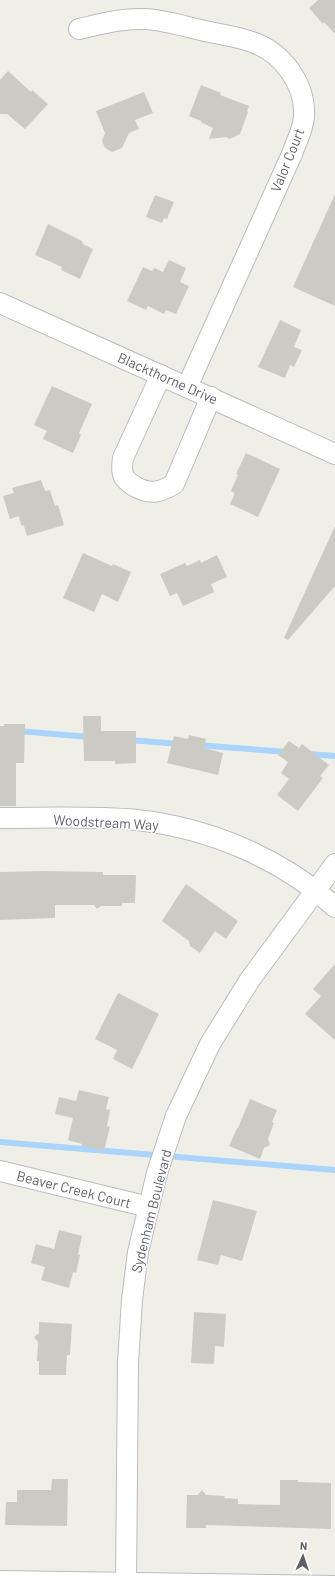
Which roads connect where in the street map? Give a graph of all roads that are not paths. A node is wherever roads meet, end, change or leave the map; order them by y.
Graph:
1 (79, 28) dead end
2 (0, 303) edge
3 (160, 375) junction
4 (187, 387) junction
5 (211, 398) junction
6 (335, 454) edge
7 (0, 818) edge
8 (335, 864) edge
9 (316, 890) junction
10 (335, 907) edge
11 (0, 1171) edge
12 (149, 1207) junction
13 (0, 1581) edge
14 (126, 1583) junction
15 (335, 1586) edge

1 - 4 street, Valor Court
2 - 3 street, Blackthorne Drive
3 - 4 street, Blackthorne Drive
3 - 5 street
4 - 5 street, Blackthorne Drive
5 - 6 street, Blackthorne Drive
7 - 9 street, Woodstream Way
8 - 9 street, Sydenham Boulevard
9 - 10 street, Woodstream Way
9 - 12 street, Sydenham Boulevard
11 - 12 street, Beaver Creek Court
12 - 14 street, Sydenham Boulevard
13 - 14 street
14 - 15 street

